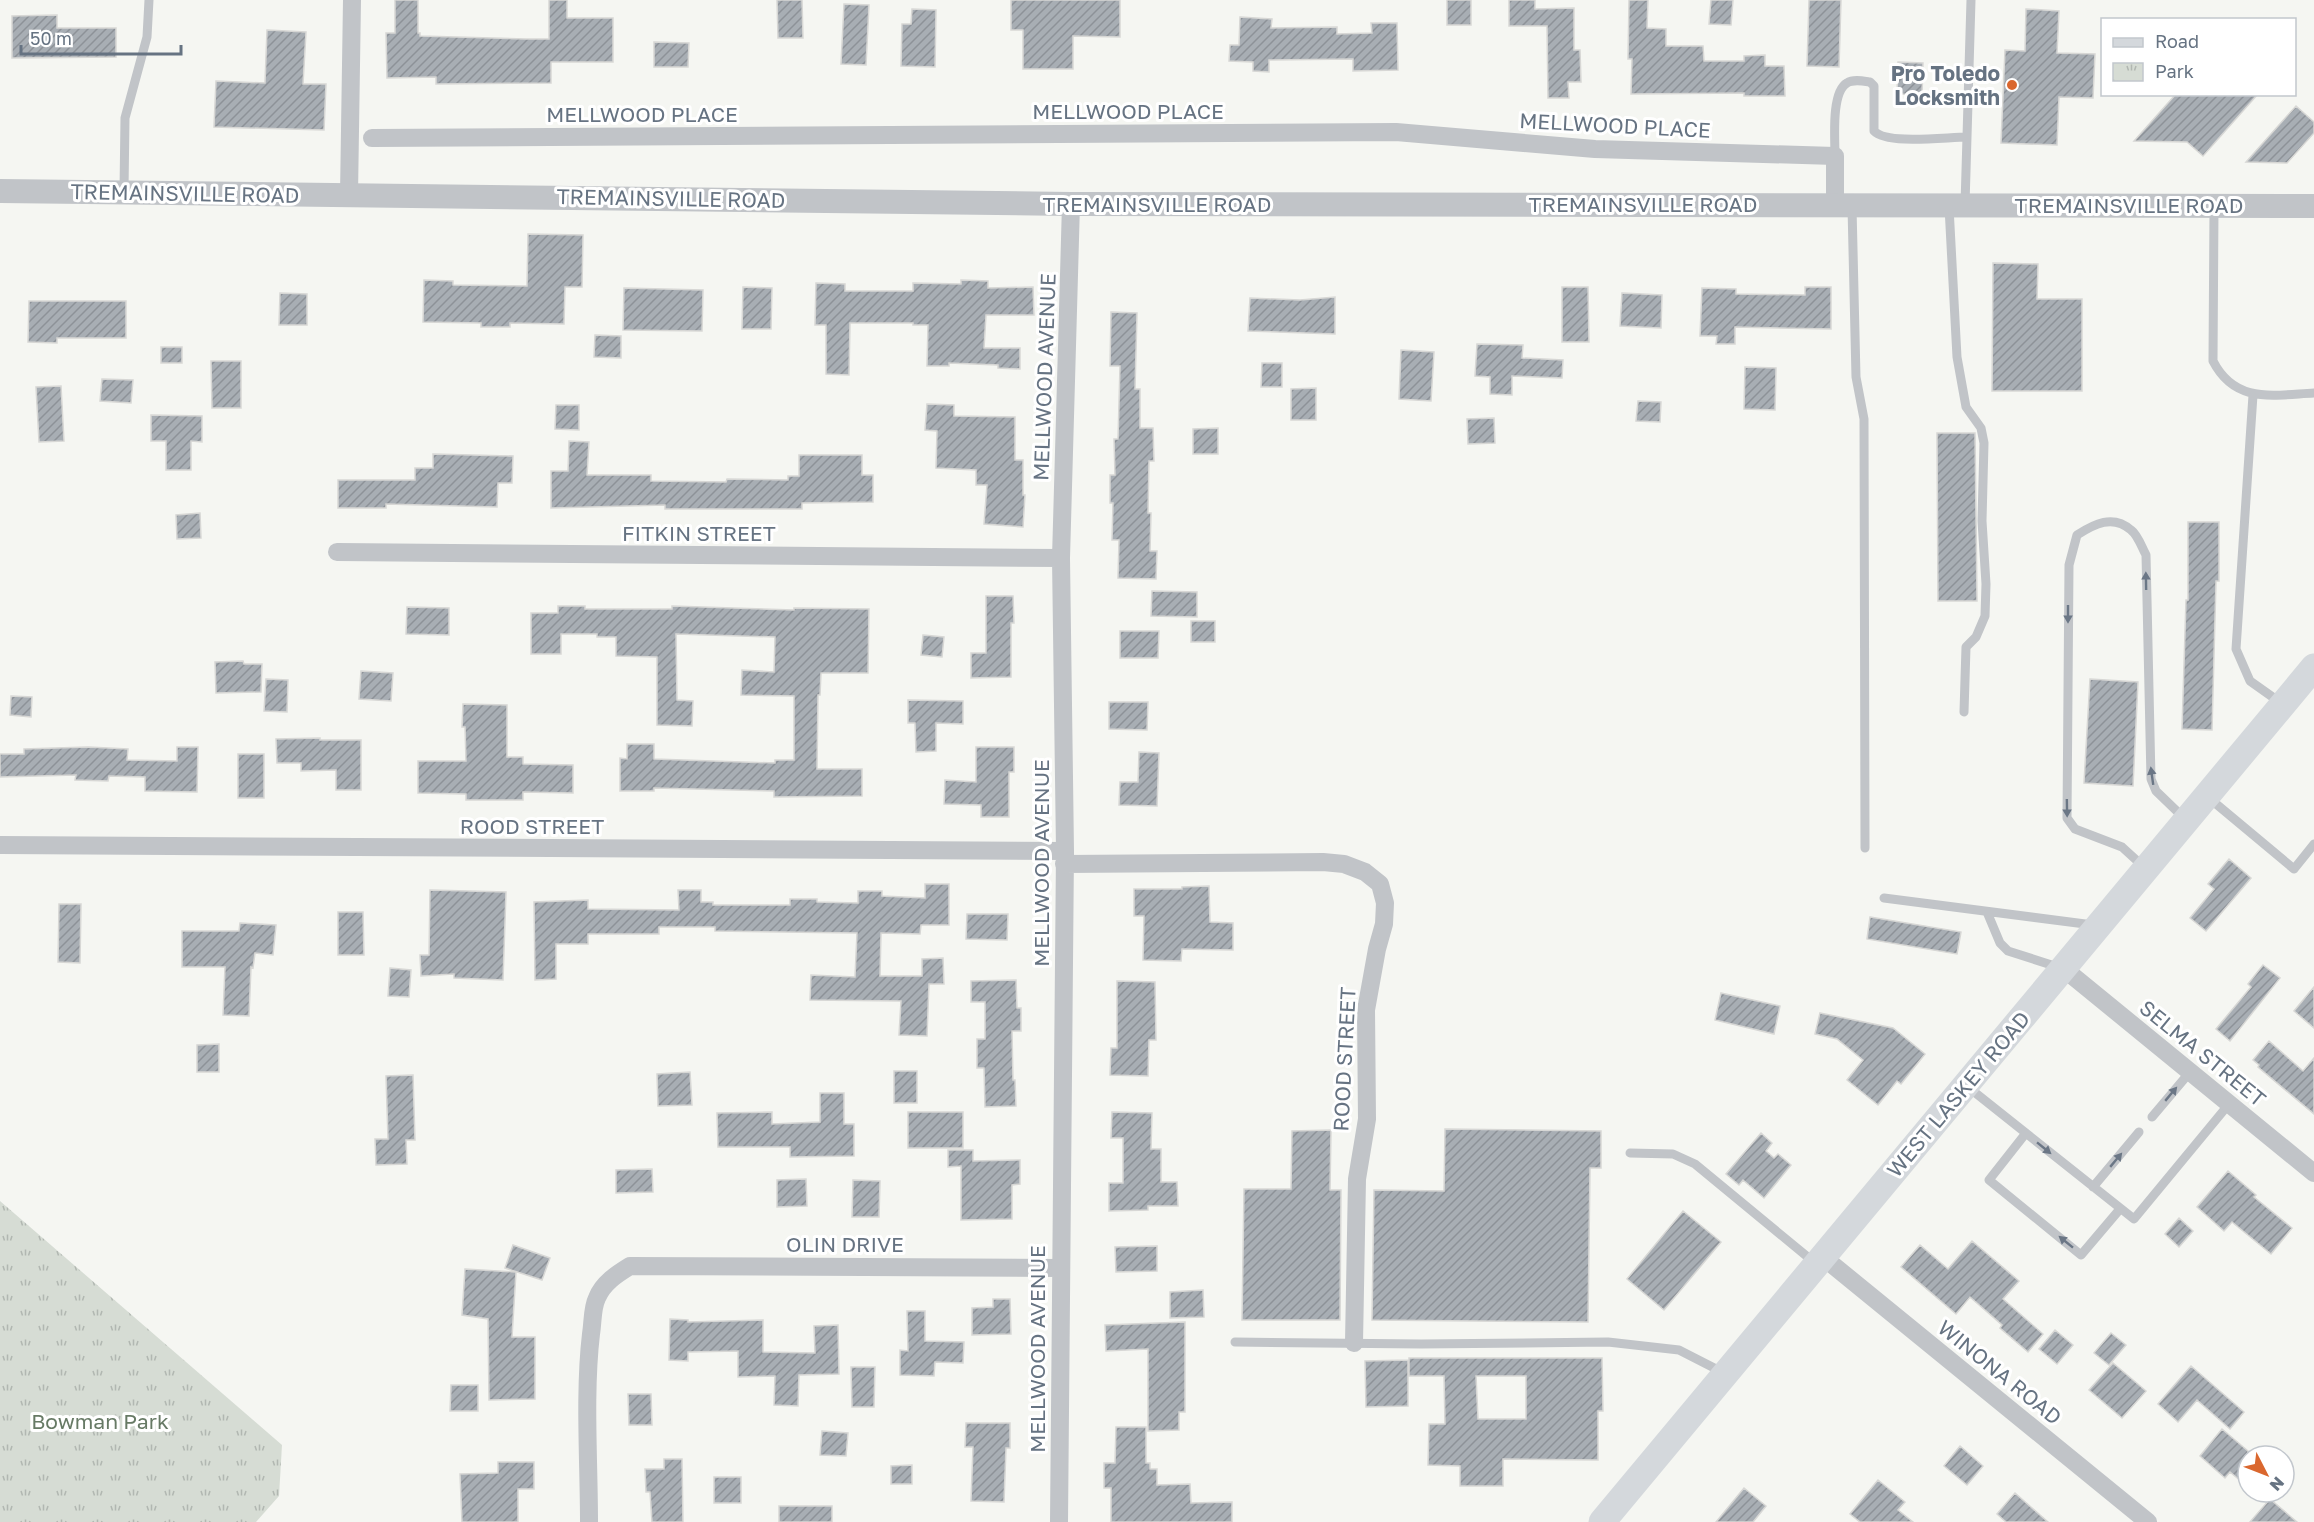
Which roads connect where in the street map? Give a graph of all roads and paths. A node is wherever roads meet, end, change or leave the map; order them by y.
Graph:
1 (148, 0) edge
2 (351, 0) edge
3 (1971, 0) edge
4 (1967, 137) junction
5 (372, 138) dead end
6 (1835, 156) junction
7 (0, 191) edge
8 (124, 193) junction
9 (349, 195) junction
10 (1071, 204) junction
11 (1843, 205) junction
12 (1957, 205) junction
13 (2214, 206) junction
14 (2314, 206) edge
15 (2314, 393) edge
16 (2253, 395) junction
17 (337, 552) dead end
18 (1061, 558) junction
19 (2311, 677) edge
20 (2283, 704) junction
21 (1964, 712) dead end
22 (2206, 796) junction
23 (2187, 820) junction
24 (2314, 844) edge
25 (0, 845) edge
26 (1865, 848) dead end
27 (1064, 857) junction
28 (2146, 869) junction
29 (1884, 898) dead end
30 (1987, 912) junction
31 (2099, 926) junction
32 (2063, 968) junction
33 (2190, 1072) junction
34 (1966, 1086) junction
35 (2229, 1104) junction
36 (2152, 1117) dead end
37 (2139, 1132) dead end
38 (2026, 1133) junction
39 (1630, 1153) dead end
40 (2314, 1173) edge
41 (2093, 1187) junction
42 (2120, 1209) junction
43 (1820, 1261) junction
44 (1060, 1268) junction
45 (1235, 1342) dead end
46 (1354, 1343) junction
47 (1726, 1374) junction
48 (589, 1522) edge
49 (1059, 1522) edge
50 (1602, 1522) edge
51 (2148, 1522) edge

1 - 8 lane
2 - 9 street
3 - 4 lane
4 - 6 lane
4 - 12 lane
5 - 6 street, MELLWOOD PLACE
6 - 11 street
7 - 8 street, TREMAINSVILLE ROAD
8 - 9 street, TREMAINSVILLE ROAD
9 - 10 street, TREMAINSVILLE ROAD
10 - 11 street, TREMAINSVILLE ROAD
10 - 18 street, MELLWOOD AVENUE
11 - 12 street, TREMAINSVILLE ROAD
11 - 26 lane
12 - 13 street, TREMAINSVILLE ROAD
12 - 21 lane
13 - 14 street, TREMAINSVILLE ROAD
13 - 16 lane
15 - 16 lane
16 - 20 lane
17 - 18 street, FITKIN STREET
18 - 27 street, MELLWOOD AVENUE
19 - 20 main road, WEST LASKEY ROAD
20 - 22 main road, WEST LASKEY ROAD
22 - 23 main road, WEST LASKEY ROAD
22 - 24 lane
23 - 28 main road, WEST LASKEY ROAD
23 -> 28 lane
25 - 27 street, ROOD STREET
27 - 44 street, MELLWOOD AVENUE
27 - 46 street, ROOD STREET
28 - 31 main road, WEST LASKEY ROAD
29 - 30 lane
30 - 31 lane
30 - 32 lane
31 - 32 main road, WEST LASKEY ROAD
32 - 33 street, SELMA STREET
32 - 34 main road, WEST LASKEY ROAD
33 - 35 street, SELMA STREET
36 -> 33 lane
34 - 38 lane
34 - 43 main road, WEST LASKEY ROAD
35 - 40 street, SELMA STREET
35 - 42 lane
41 -> 37 lane
38 -> 41 lane
42 -> 38 lane
39 - 43 lane
41 - 42 lane
43 - 47 main road, WEST LASKEY ROAD
43 - 51 street, WINONA ROAD
44 - 48 street, OLIN DRIVE
44 - 49 street, MELLWOOD AVENUE
45 - 46 lane
46 - 47 lane
47 - 50 main road, WEST LASKEY ROAD

